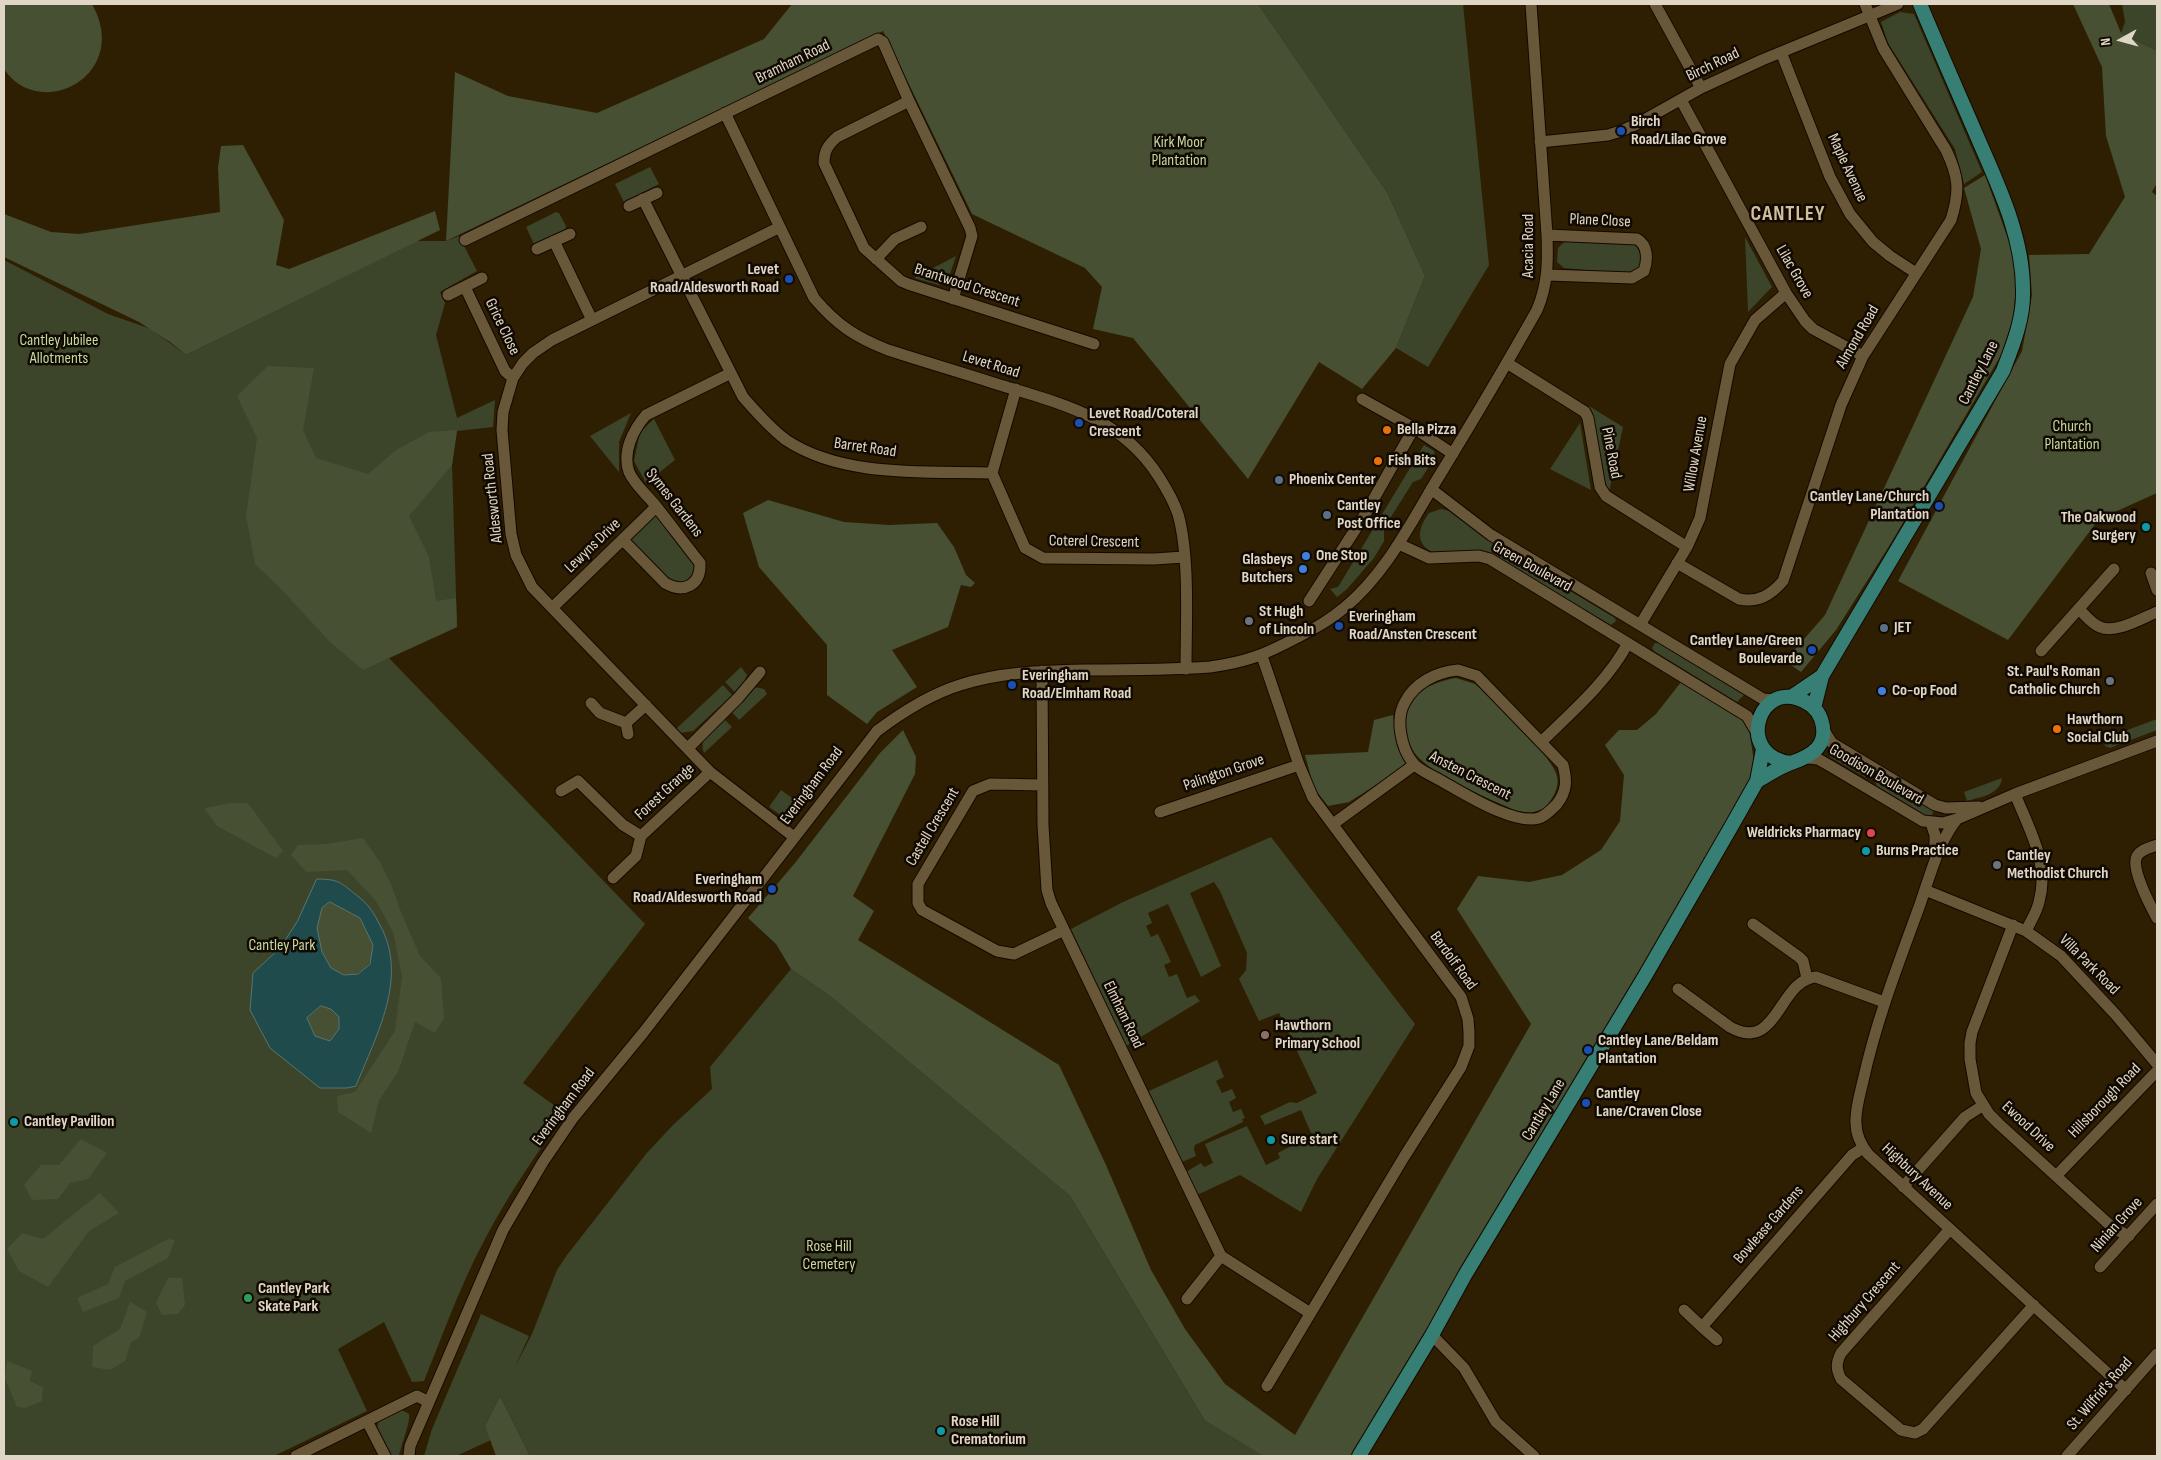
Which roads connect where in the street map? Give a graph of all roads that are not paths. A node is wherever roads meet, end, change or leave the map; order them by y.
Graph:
1 (1530, 4) edge
2 (1865, 4) edge
3 (1898, 4) edge
4 (1920, 4) edge
5 (1658, 5) edge
6 (1870, 16) junction
7 (1781, 52) junction
8 (1700, 88) junction
9 (1681, 100) junction
10 (909, 101) junction
11 (725, 113) junction
12 (1540, 142) junction
13 (657, 193) dead end
14 (643, 199) junction
15 (629, 206) dead end
16 (778, 228) junction
17 (921, 228) dead end
18 (570, 234) dead end
19 (1547, 235) junction
20 (465, 240) dead end
21 (554, 241) junction
22 (537, 249) dead end
23 (876, 259) junction
24 (1916, 273) junction
25 (1548, 275) junction
26 (680, 276) junction
27 (482, 278) dead end
28 (465, 286) junction
29 (1786, 294) junction
30 (448, 295) dead end
31 (953, 300) junction
32 (592, 320) junction
33 (1094, 344) dead end
34 (1863, 356) junction
35 (1507, 363) junction
36 (729, 374) junction
37 (514, 378) junction
38 (1016, 389) junction
39 (1362, 399) dead end
40 (1414, 428) junction
41 (1453, 454) junction
42 (992, 473) junction
43 (1432, 489) junction
44 (656, 507) junction
45 (623, 540) junction
46 (1399, 544) junction
47 (1686, 547) junction
48 (1184, 557) junction
49 (1677, 562) junction
50 (2114, 569) dead end
51 (2151, 573) dead end
52 (2157, 590) edge
53 (1309, 602) dead end
54 (552, 608) junction
55 (2079, 609) junction
56 (2157, 612) edge
57 (1626, 617) junction
58 (1640, 625) junction
59 (1653, 634) junction
60 (1615, 635) junction
61 (1628, 643) junction
62 (2041, 651) dead end
63 (1643, 652) junction
64 (1262, 656) junction
65 (1186, 669) junction
66 (1042, 671) junction
67 (760, 672) dead end
68 (1822, 676) junction
69 (1791, 697) junction
70 (1776, 700) junction
71 (591, 703) dead end
72 (646, 705) junction
73 (1814, 708) junction
74 (1823, 729) junction
75 (1757, 733) junction
76 (2157, 741) edge
77 (1541, 742) junction
78 (688, 748) junction
79 (1763, 749) junction
80 (1808, 758) junction
81 (1791, 763) junction
82 (1299, 765) junction
83 (1414, 765) junction
84 (1880, 771) junction
85 (710, 772) junction
86 (1757, 781) junction
87 (1043, 784) junction
88 (1869, 789) junction
89 (561, 791) dead end
90 (2015, 794) junction
91 (1983, 807) junction
92 (1160, 812) dead end
93 (1957, 819) junction
94 (1931, 823) junction
95 (1333, 824) junction
96 (641, 836) junction
97 (794, 837) junction
98 (2157, 845) edge
99 (1934, 864) junction
100 (612, 878) dead end
101 (1925, 890) junction
102 (2157, 918) edge
103 (1753, 924) dead end
104 (2013, 925) junction
105 (1064, 930) junction
106 (2026, 931) junction
107 (1807, 978) junction
108 (1678, 989) dead end
109 (1884, 1002) junction
110 (2157, 1064) edge
111 (2157, 1071) edge
112 (1982, 1106) junction
113 (1863, 1148) junction
114 (2056, 1176) junction
115 (1903, 1187) junction
116 (2157, 1204) edge
117 (1950, 1229) junction
118 (2129, 1236) junction
119 (1221, 1256) junction
120 (2100, 1267) dead end
121 (1187, 1299) dead end
122 (2034, 1305) junction
123 (1684, 1310) dead end
124 (1310, 1313) junction
125 (1702, 1327) junction
126 (1432, 1335) junction
127 (1717, 1340) dead end
128 (2157, 1354) edge
129 (1267, 1386) dead end
130 (2126, 1390) junction
131 (429, 1402) junction
132 (366, 1421) junction
133 (296, 1456) edge
134 (385, 1456) edge
135 (409, 1456) edge
136 (1359, 1456) edge
137 (1534, 1456) edge
138 (2067, 1456) edge

1 - 12 street, Acacia Road
2 - 6 street
3 - 6 street, Birch Road
4 - 68 main road, Cantley Lane
5 - 8 street
6 - 7 street, Birch Road
6 - 24 street, Almond Road
7 - 8 street, Birch Road
7 - 24 street, Maple Avenue
8 - 9 street, Birch Road
9 - 12 street, Birch Road
9 - 29 street, Lilac Grove
10 - 11 street, Bramham Road
10 - 23 street, Brantwood Crescent
10 - 31 street, Bramham Road
11 - 16 street, Levet Road
11 - 20 street, Bramham Road
12 - 19 street, Acacia Road
13 - 14 street
14 - 15 street
14 - 26 street, Barret Road
16 - 26 street, Aldesworth Road
16 - 38 street, Levet Road
17 - 23 street
18 - 21 street
19 - 25 street, Acacia Road
19 - 25 street, Plane Close
21 - 22 street
21 - 32 street
23 - 31 street, Brantwood Crescent
24 - 34 street, Almond Road
25 - 35 street, Acacia Road
26 - 32 street, Aldesworth Road
26 - 36 street, Barret Road
27 - 28 street, Grice Close
28 - 30 street, Grice Close
28 - 37 street, Grice Close
29 - 34 street, Lilac Grove
29 - 47 street, Willow Avenue
31 - 33 street, Brantwood Crescent
32 - 37 street, Aldesworth Road
34 - 49 street, Almond Road
35 - 41 street, Acacia Road
35 - 47 street, Pine Road
36 - 42 street, Barret Road
36 - 44 street, Symes Gardens
37 - 54 street, Aldesworth Road
38 - 42 street
38 - 48 street, Levet Road
39 - 40 street
40 - 41 street
40 - 53 street
41 - 43 street, Acacia Road
42 - 48 street, Coterel Crescent
43 - 46 street, Everingham Road
43 - 57 street, Green Boulevard
44 - 45 street, Lewyns Drive
44 - 45 street, Symes Gardens
45 - 54 street, Lewyns Drive
46 - 60 street, Green Boulevard
46 - 64 street, Everingham Road
47 - 49 street, Willow Avenue
48 - 65 street, Levet Road
49 - 58 street, Willow Avenue
50 - 55 street
51 - 52 street
54 - 72 street, Aldesworth Road
55 - 56 street
55 - 62 street
57 - 58 street, Green Boulevard
57 - 60 street
58 - 59 street, Green Boulevard
59 - 63 street
59 - 70 street, Green Boulevard
60 - 61 street, Green Boulevard
61 - 63 street, Green Boulevard
61 - 77 street
63 - 75 street, Green Boulevard
64 - 65 street, Everingham Road
64 - 82 street, Bardolf Road
65 - 66 street, Everingham Road
66 - 87 street, Elmham Road
66 - 97 street, Everingham Road
67 - 78 street
68 - 69 main road, Cantley Lane
68 - 73 main road, Cantley Lane
69 - 70 main road
69 - 73 main road
70 - 75 main road
71 - 72 street
72 - 78 street, Aldesworth Road
73 - 74 main road
74 - 80 main road
74 - 84 street, Goodison Boulevard
75 - 79 main road
76 - 90 street, Goodison Boulevard
77 - 83 street, Ansten Crescent
77 - 83 street, Ansten Crescent
78 - 85 street, Aldesworth Road
79 - 81 main road
79 - 86 main road, Cantley Lane
80 - 81 main road
80 - 88 street, Goodison Boulevard
81 - 86 main road
82 - 92 street, Palington Grove
82 - 95 street, Bardolf Road
83 - 95 street
84 - 88 street
84 - 91 street, Goodison Boulevard
85 - 96 street, Forest Grange
85 - 97 street, Aldesworth Road
86 - 126 main road, Cantley Lane
87 - 105 street, Elmham Road
87 - 105 street, Castell Crescent
88 - 94 street, Goodison Boulevard
89 - 96 street, Forest Grange
90 - 91 street, Goodison Boulevard
90 - 106 street
91 - 93 street, Goodison Boulevard
93 - 94 street, Goodison Boulevard
93 - 99 street
94 - 99 street
95 - 124 street, Bardolf Road
96 - 100 street, Forest Grange
97 - 131 street, Everingham Road
98 - 102 street
99 - 101 street, Highbury Avenue
101 - 104 street, Villa Park Road
101 - 109 street, Highbury Avenue
103 - 107 street
104 - 106 street, Villa Park Road
104 - 112 street, Ewood Drive
105 - 119 street, Elmham Road
106 - 110 street, Villa Park Road
107 - 108 street
107 - 109 street
109 - 113 street, Highbury Avenue
111 - 114 street, Hillsborough Road
112 - 114 street, Ewood Drive
112 - 115 street
113 - 115 street, Highbury Avenue
113 - 125 street, Bowlease Gardens
114 - 118 street, Ewood Drive
115 - 117 street, Highbury Avenue
116 - 118 street, Ninian Grove
117 - 122 street, Highbury Avenue
117 - 122 street, Highbury Crescent
118 - 120 street, Ninian Grove
119 - 121 street
119 - 124 street
122 - 130 street, Highbury Avenue
123 - 125 street
124 - 129 street, Bardolf Road
125 - 127 street
126 - 136 main road, Cantley Lane
126 - 137 street
128 - 130 street, St. Wilfrid's Road
130 - 138 street, St. Wilfrid's Road
131 - 132 street
131 - 135 street, Everingham Road
132 - 133 street
132 - 134 street

